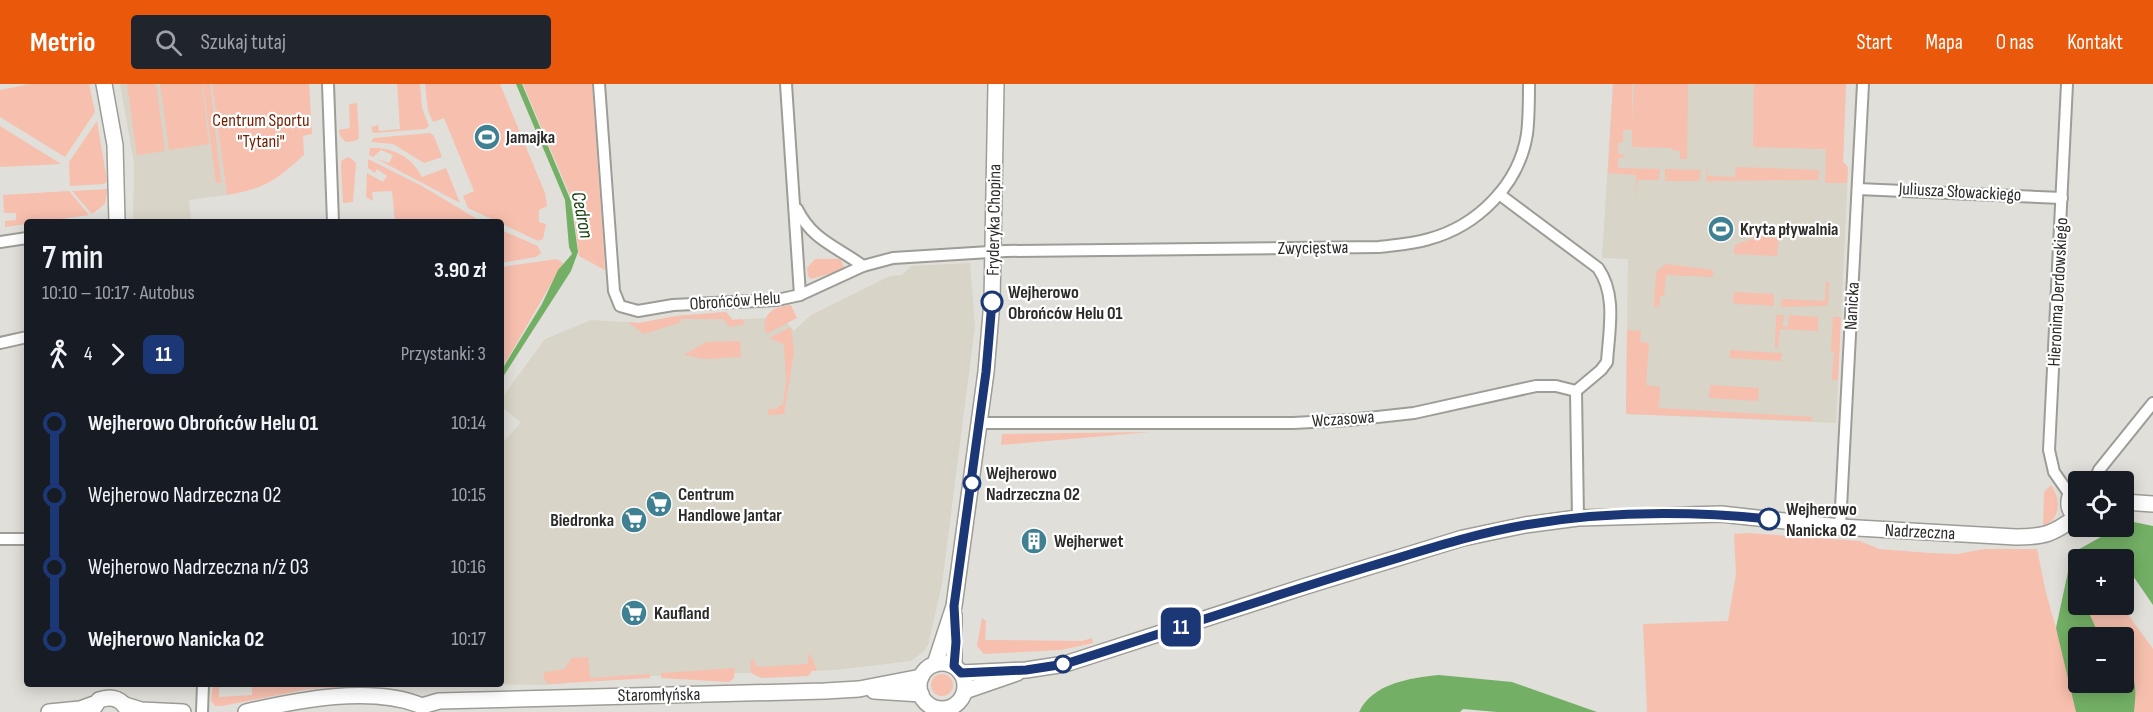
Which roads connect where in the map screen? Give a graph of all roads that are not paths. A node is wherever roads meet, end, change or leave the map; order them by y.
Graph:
1 (104, 84) edge
2 (328, 84) edge
3 (599, 84) edge
4 (786, 84) edge
5 (996, 84) edge
6 (1529, 84) edge
7 (1863, 84) edge
8 (2067, 84) edge
9 (1858, 189) junction
10 (1500, 194) junction
11 (2062, 198) junction
12 (795, 205) junction
13 (117, 219) edge
14 (333, 219) edge
15 (24, 238) edge
16 (0, 242) edge
17 (994, 252) junction
18 (863, 266) junction
19 (800, 295) junction
20 (24, 338) edge
21 (0, 343) edge
22 (1576, 391) junction
23 (2153, 403) edge
24 (980, 423) junction
25 (2099, 471) edge
26 (2068, 484) edge
27 (2134, 503) edge
28 (2153, 504) edge
29 (1578, 518) junction
30 (2068, 524) edge
31 (1840, 527) junction
32 (0, 539) edge
33 (24, 539) edge
34 (954, 606) junction
35 (935, 664) junction
36 (957, 670) junction
37 (1026, 670) junction
38 (921, 677) junction
39 (99, 687) edge
40 (115, 687) edge
41 (203, 687) edge
42 (860, 689) junction
43 (965, 692) junction
44 (927, 704) edge
45 (94, 706) edge
46 (124, 706) edge
47 (946, 711) edge
48 (49, 712) edge
49 (183, 712) edge
50 (202, 712) edge
51 (246, 712) edge

1 - 13 main road
2 - 14 street
3 - 19 street, Obrońców Helu
4 - 12 street
5 - 17 main road, Fryderyka Chopina
6 - 10 street, Zwycięstwa
7 - 9 street, Nanicka
8 - 11 street, Hieronima Derdowskiego
9 - 11 street, Juliusza Słowackiego
9 - 31 street, Nanicka
10 - 17 street, Zwycięstwa
10 - 22 street
11 - 26 street, Hieronima Derdowskiego
12 - 18 street
12 - 19 street
15 - 16 street
17 - 18 street, Obrońców Helu
17 - 24 main road, Fryderyka Chopina
18 - 19 street, Obrońców Helu
20 - 21 street
22 - 24 street, Wczasowa
22 - 29 street
23 - 25 street
24 - 34 main road, Fryderyka Chopina
27 - 28 main road
29 - 31 main road, Nadrzeczna
29 - 37 main road, Nadrzeczna
30 - 31 main road, Nadrzeczna
32 - 33 street
34 - 35 main road, Fryderyka Chopina
34 - 36 main road, Fryderyka Chopina
35 - 36 main road
35 - 38 main road
36 - 37 main road, Nadrzeczna
36 - 43 main road
37 - 43 main road, Nadrzeczna
38 - 42 main road, Staromłyńska
38 - 44 main road
39 - 45 main road
40 - 46 main road
41 - 50 street
42 - 44 main road, Staromłyńska
42 - 51 main road, Staromłyńska
43 - 47 main road
44 - 47 main road
45 - 46 main road
45 - 48 main road
46 - 49 main road

